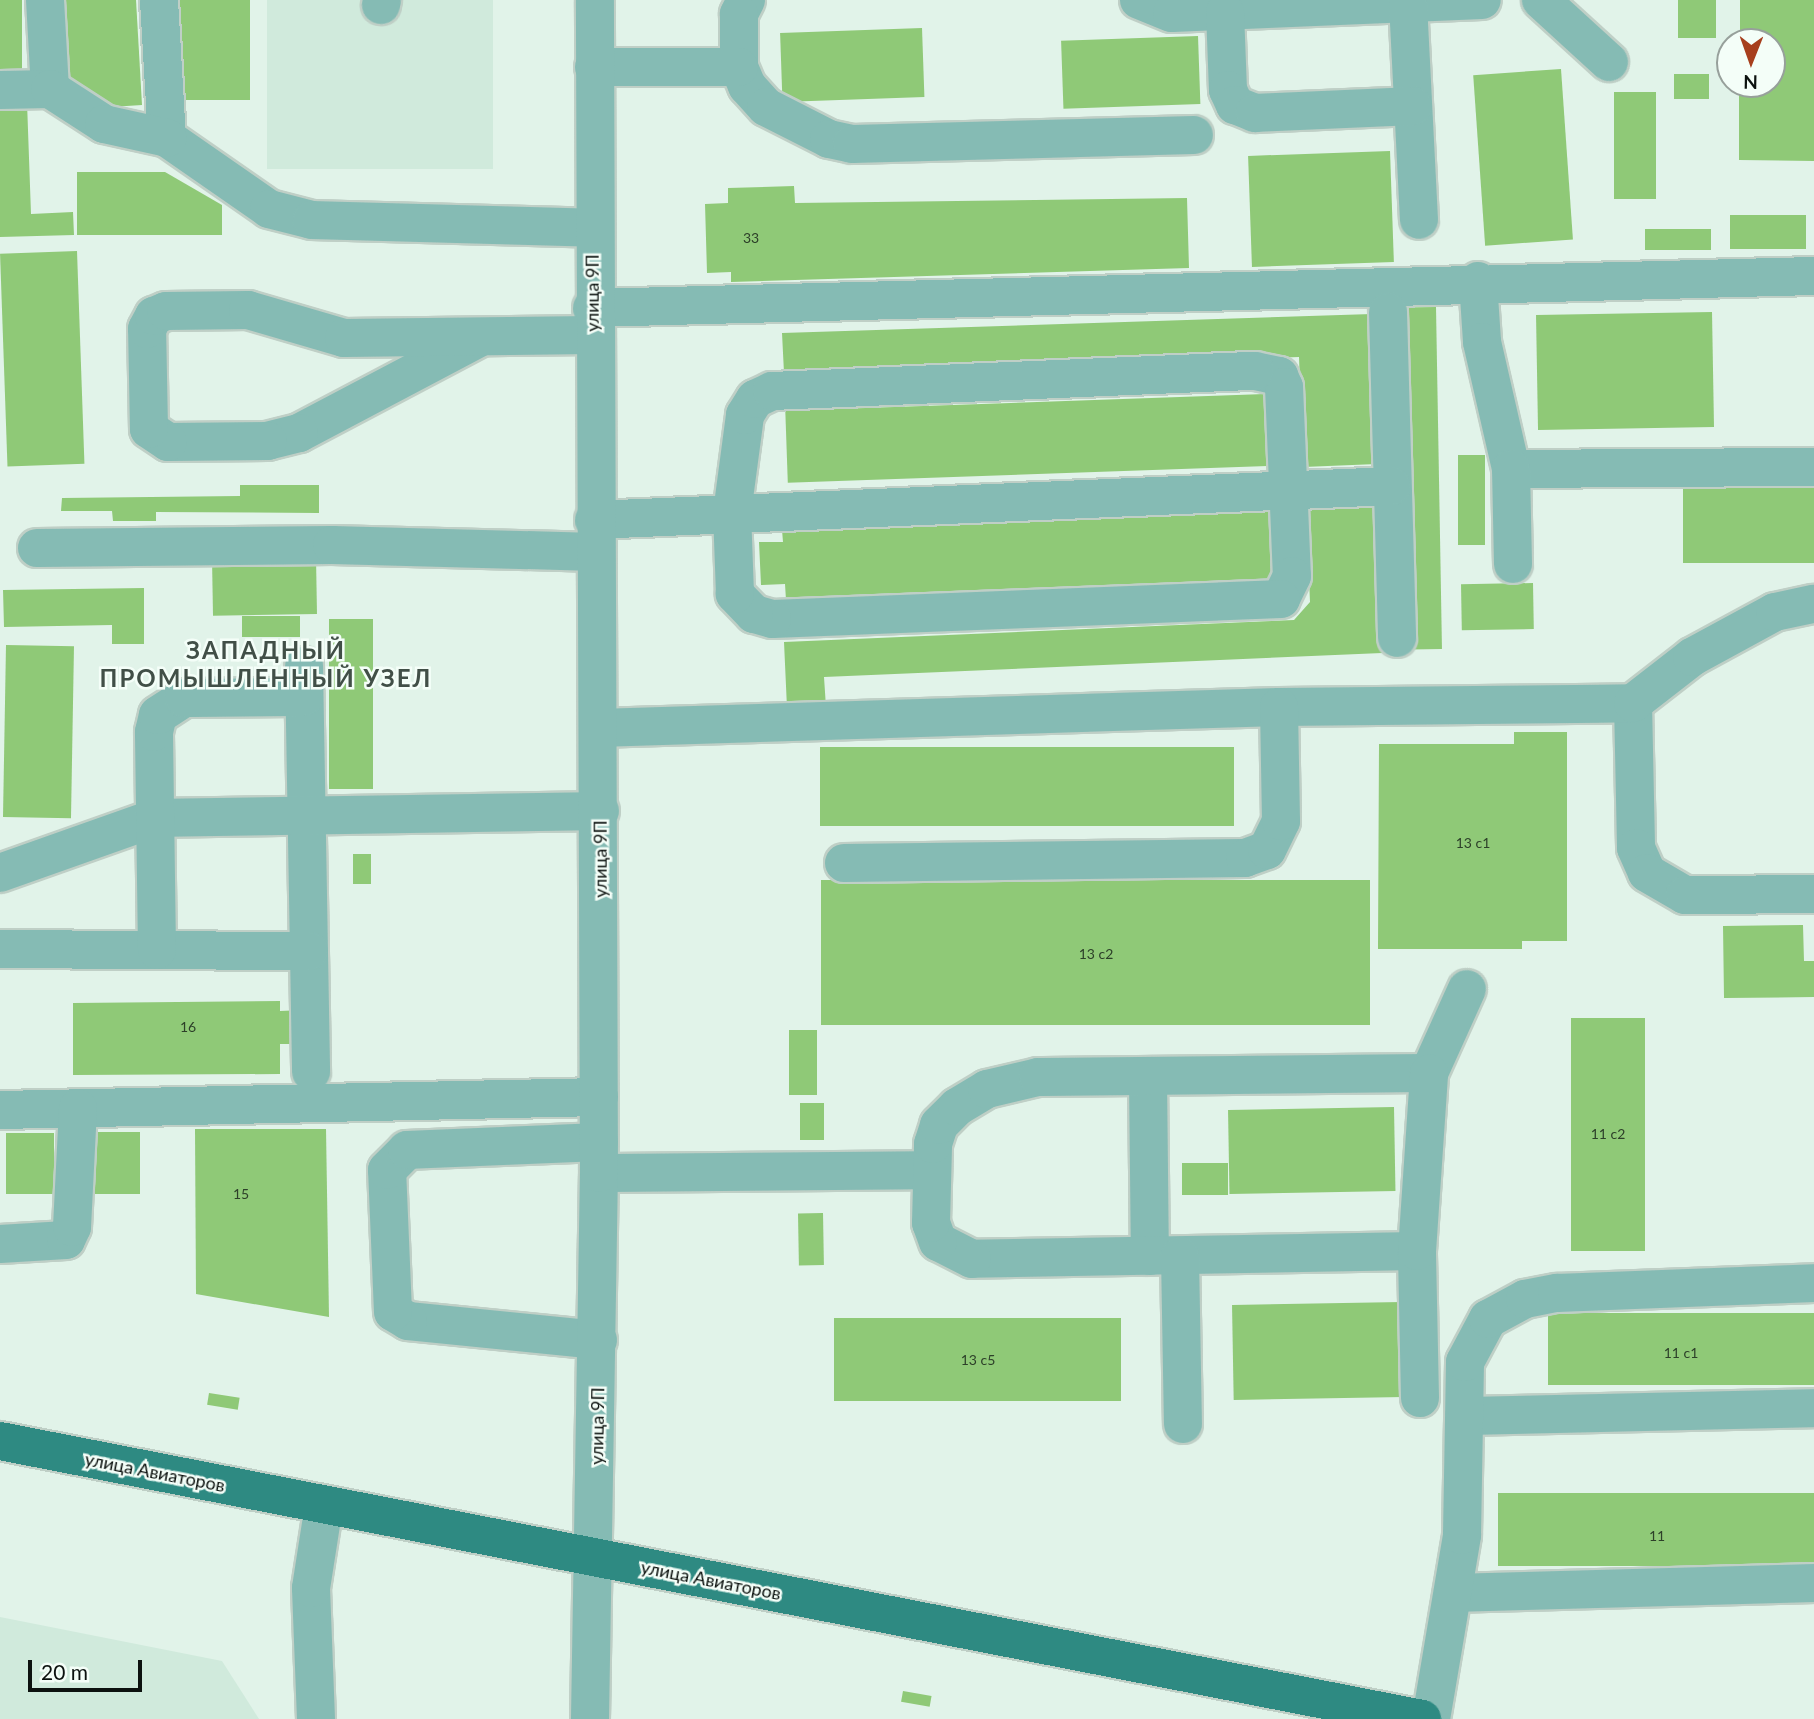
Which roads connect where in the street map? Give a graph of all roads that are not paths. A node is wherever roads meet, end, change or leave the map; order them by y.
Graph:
1 (45, 0) edge
2 (159, 0) edge
3 (595, 0) edge
4 (746, 0) edge
5 (1139, 0) edge
6 (1482, 0) edge
7 (1541, 0) edge
8 (1408, 3) junction
9 (1225, 12) junction
10 (1609, 62) dead end
11 (594, 67) junction
12 (739, 67) junction
13 (50, 89) junction
14 (0, 90) edge
15 (1413, 106) junction
16 (1194, 135) dead end
17 (167, 138) junction
18 (1419, 220) dead end
19 (592, 228) junction
20 (1814, 276) edge
21 (1478, 281) junction
22 (1388, 312) dead end
23 (592, 322) junction
24 (481, 337) junction
25 (1814, 467) edge
26 (1511, 469) junction
27 (1391, 486) junction
28 (1289, 490) junction
29 (732, 513) junction
30 (595, 536) junction
31 (37, 548) dead end
32 (1513, 564) dead end
33 (1814, 604) edge
34 (1397, 638) dead end
35 (1633, 704) junction
36 (1279, 707) junction
37 (598, 728) junction
38 (600, 811) junction
39 (306, 813) junction
40 (155, 818) junction
41 (844, 863) dead end
42 (0, 873) edge
43 (1814, 894) edge
44 (0, 949) edge
45 (157, 950) junction
46 (309, 951) junction
47 (1467, 989) dead end
48 (311, 1072) dead end
49 (1429, 1073) junction
50 (1148, 1076) junction
51 (599, 1097) junction
52 (78, 1108) junction
53 (0, 1110) edge
54 (599, 1158) junction
55 (930, 1170) junction
56 (0, 1244) edge
57 (1417, 1251) junction
58 (1165, 1256) junction
59 (1814, 1283) edge
60 (598, 1340) junction
61 (1420, 1398) dead end
62 (1814, 1408) edge
63 (1465, 1416) junction
64 (1183, 1424) dead end
65 (0, 1441) edge
66 (324, 1505) junction
67 (595, 1558) junction
68 (1814, 1583) edge
69 (1453, 1593) junction
70 (316, 1719) edge
71 (590, 1719) edge
72 (1422, 1719) edge
73 (1431, 1719) edge

1 - 13 street
2 - 17 street
3 - 11 street, улица 9П
4 - 12 street
5 - 9 street
6 - 8 street
7 - 10 street
8 - 9 street
8 - 15 street
9 - 15 street
11 - 12 street
11 - 19 street, улица 9П
12 - 16 street
13 - 14 street
13 - 17 street
15 - 18 street
17 - 19 street
19 - 23 street, улица 9П
20 - 21 street
21 - 23 street
21 - 26 street
22 - 27 street
23 - 24 street
23 - 30 street, улица 9П
24 - 24 street
25 - 26 street
26 - 32 street
27 - 28 street
27 - 34 street
28 - 29 street
28 - 29 street
28 - 29 street
29 - 30 street
30 - 31 street
30 - 37 street, улица 9П
33 - 35 street
35 - 36 street
35 - 43 street
36 - 37 street
36 - 41 street
37 - 38 street, улица 9П
38 - 39 street
38 - 51 street, улица 9П
39 - 40 street
39 - 40 street
39 - 46 street
40 - 42 street
40 - 45 street
44 - 45 street
45 - 46 street
46 - 48 street
47 - 49 street
49 - 50 street
49 - 57 street
50 - 55 street
50 - 58 street
51 - 52 street
51 - 54 street, улица 9П
52 - 53 street
52 - 56 street
54 - 55 street
54 - 60 street, улица 9П
54 - 60 street
55 - 58 street
57 - 58 street
57 - 61 street
58 - 64 street
59 - 63 street
60 - 67 street, улица 9П
62 - 63 street
63 - 69 street
65 - 66 main road, улица Авиаторов
66 - 67 main road, улица Авиаторов
66 - 70 street
67 - 71 street, улица 9П
67 - 72 main road, улица Авиаторов
68 - 69 street
69 - 73 street

